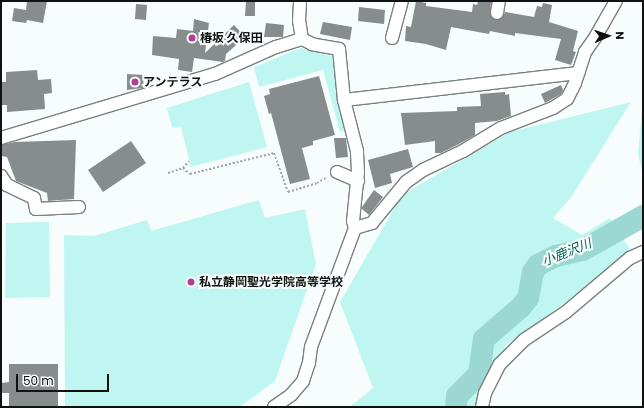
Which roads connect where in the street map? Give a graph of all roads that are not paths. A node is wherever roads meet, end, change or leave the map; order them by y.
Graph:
1 (300, 1) edge
2 (402, 1) edge
3 (500, 1) edge
4 (616, 1) edge
5 (497, 13) dead end
6 (392, 38) dead end
7 (302, 39) junction
8 (578, 74) junction
9 (344, 100) junction
10 (1, 138) edge
11 (337, 172) road end
12 (358, 181) junction
13 (3, 185) edge
14 (79, 207) dead end
15 (355, 228) junction
16 (643, 252) edge
17 (274, 407) edge
18 (482, 407) edge

1 - 7 street
2 - 6 street
3 - 5 street
4 - 8 street
7 - 9 street
7 - 10 street
8 - 9 street
8 - 15 street
9 - 12 street
11 - 12 street
12 - 15 street
13 - 14 street
15 - 17 street
16 - 18 street

